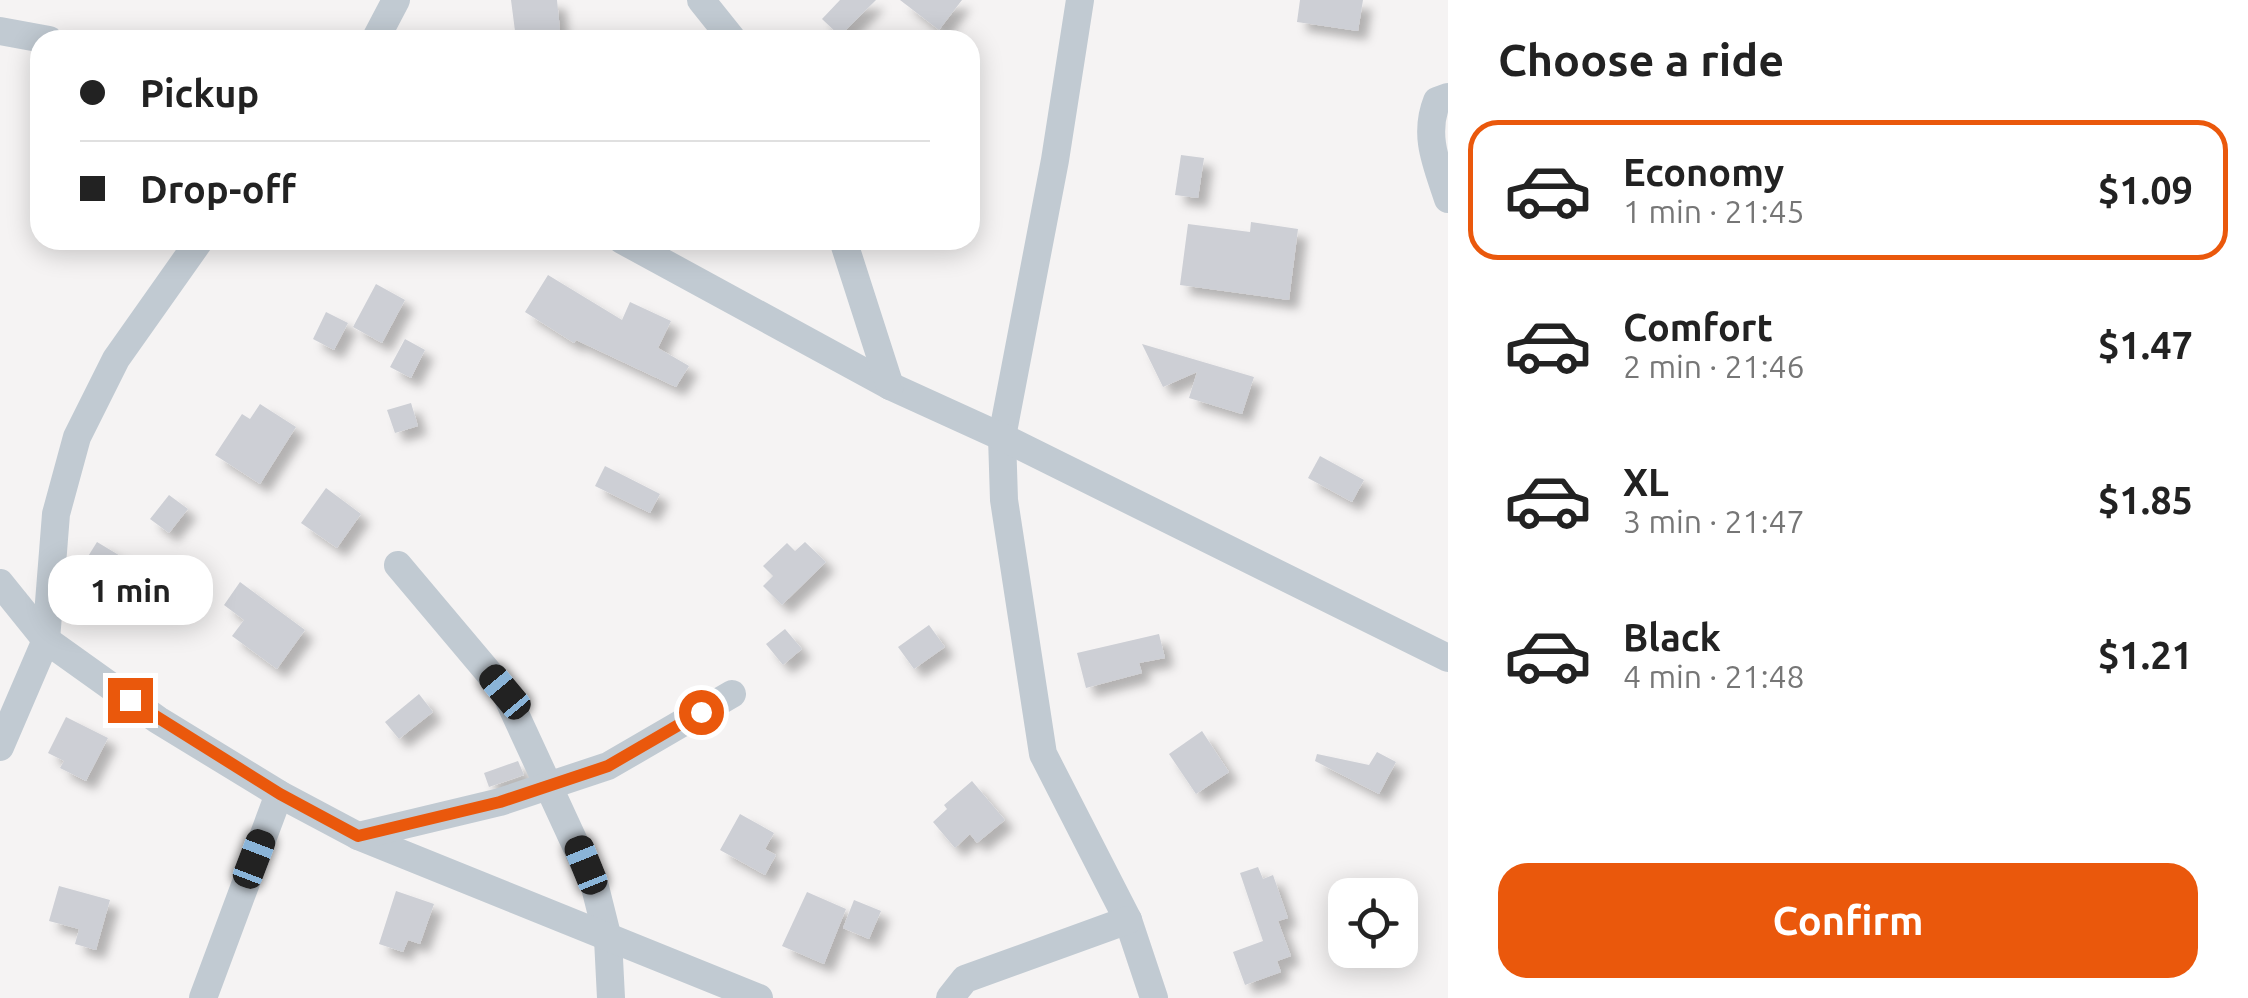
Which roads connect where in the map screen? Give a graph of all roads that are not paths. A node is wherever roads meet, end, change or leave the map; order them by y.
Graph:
1 (396, 0) edge
2 (701, 0) edge
3 (1080, 0) edge
4 (380, 30) edge
5 (725, 30) edge
6 (0, 31) edge
7 (30, 37) edge
8 (1448, 97) edge
9 (1448, 200) edge
10 (193, 250) edge
11 (640, 250) edge
12 (846, 250) edge
13 (890, 386) junction
14 (1002, 437) junction
15 (398, 565) dead end
16 (0, 583) edge
17 (46, 640) junction
18 (1448, 656) edge
19 (732, 694) dead end
20 (0, 747) edge
21 (551, 786) junction
22 (280, 794) junction
23 (358, 836) junction
24 (1128, 920) junction
25 (608, 939) junction
26 (204, 998) edge
27 (611, 998) edge
28 (760, 998) edge
29 (950, 998) edge
30 (1154, 998) edge

1 - 4 street
2 - 5 street
3 - 14 street
6 - 7 street
8 - 9 street
10 - 17 street
11 - 13 street
12 - 13 street
13 - 14 street
14 - 18 street
14 - 24 street
15 - 21 street
16 - 17 street
17 - 20 street
17 - 22 street
19 - 21 street
21 - 23 street
21 - 25 street
22 - 23 street
22 - 26 street
23 - 25 street
24 - 29 street
24 - 30 street
25 - 27 street
25 - 28 street

